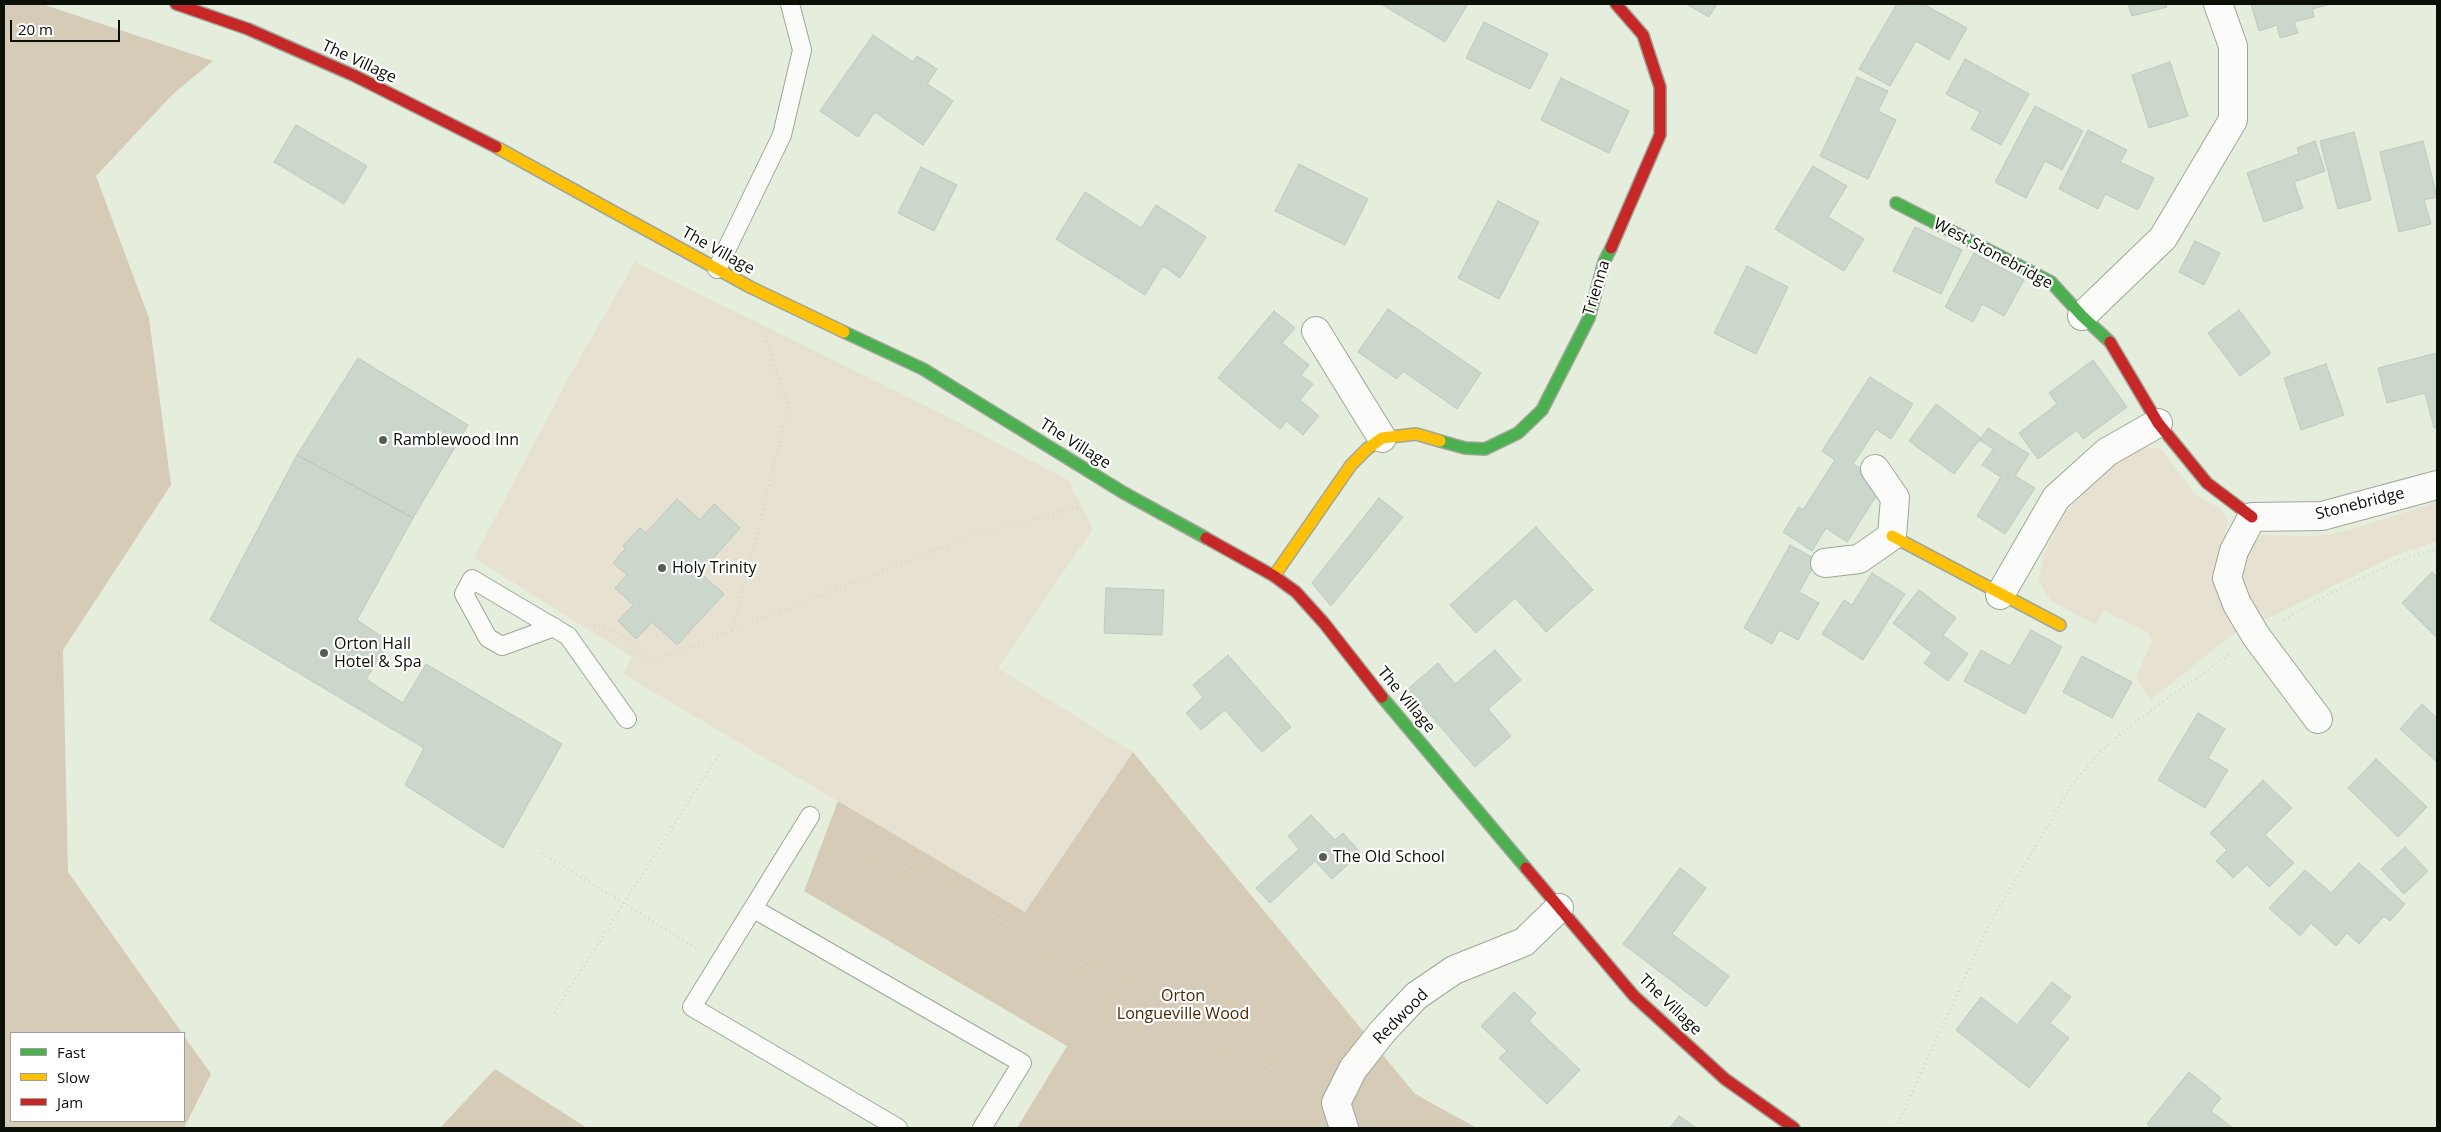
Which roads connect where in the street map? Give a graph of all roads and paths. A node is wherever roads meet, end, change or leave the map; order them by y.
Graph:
1 (176, 4) edge
2 (790, 4) edge
3 (1616, 4) edge
4 (2218, 4) edge
5 (1896, 203) dead end
6 (717, 269) junction
7 (750, 287) junction
8 (2082, 316) junction
9 (1316, 331) dead end
10 (2158, 423) junction
11 (1382, 438) junction
12 (1875, 469) dead end
13 (2437, 484) edge
14 (1124, 493) junction
15 (2252, 517) junction
16 (1892, 536) junction
17 (2437, 549) edge
18 (1825, 563) dead end
19 (1274, 576) junction
20 (2000, 594) junction
21 (2278, 624) dead end
22 (2060, 625) dead end
23 (733, 630) junction
24 (561, 632) junction
25 (2235, 650) dead end
26 (627, 719) dead end
27 (2318, 719) dead end
28 (719, 754) dead end
29 (810, 816) joint
30 (542, 853) dead end
31 (624, 903) junction
32 (1559, 908) junction
33 (754, 909) junction
34 (720, 962) junction
35 (554, 1013) dead end
36 (1340, 1116) edge
37 (898, 1128) edge
38 (982, 1128) edge
39 (1794, 1128) edge
40 (1896, 1128) edge

1 - 6 street, The Village
2 - 6 lane
3 - 11 street, Trienna
4 - 8 street
5 - 8 street, West Stonebridge
6 - 7 street, The Village
7 - 14 street, The Village
7 - 23 path
8 - 10 street, West Stonebridge
9 - 11 street
10 - 15 street, West Stonebridge
10 - 20 street
11 - 19 street
12 - 16 street
13 - 15 street, Stonebridge
14 - 19 street, The Village
14 - 23 path
15 - 27 street
16 - 18 street
16 - 20 street
17 - 21 path
19 - 32 street, The Village
20 - 22 street
23 - 24 path
24 - 24 lane
24 - 26 lane
25 - 40 path
28 - 31 path
29 - 33 lane
29 - 36 path
30 - 31 path
31 - 34 path
31 - 35 path
32 - 36 street, Redwood
32 - 39 street, The Village
33 - 34 lane
33 - 38 lane
34 - 37 lane

